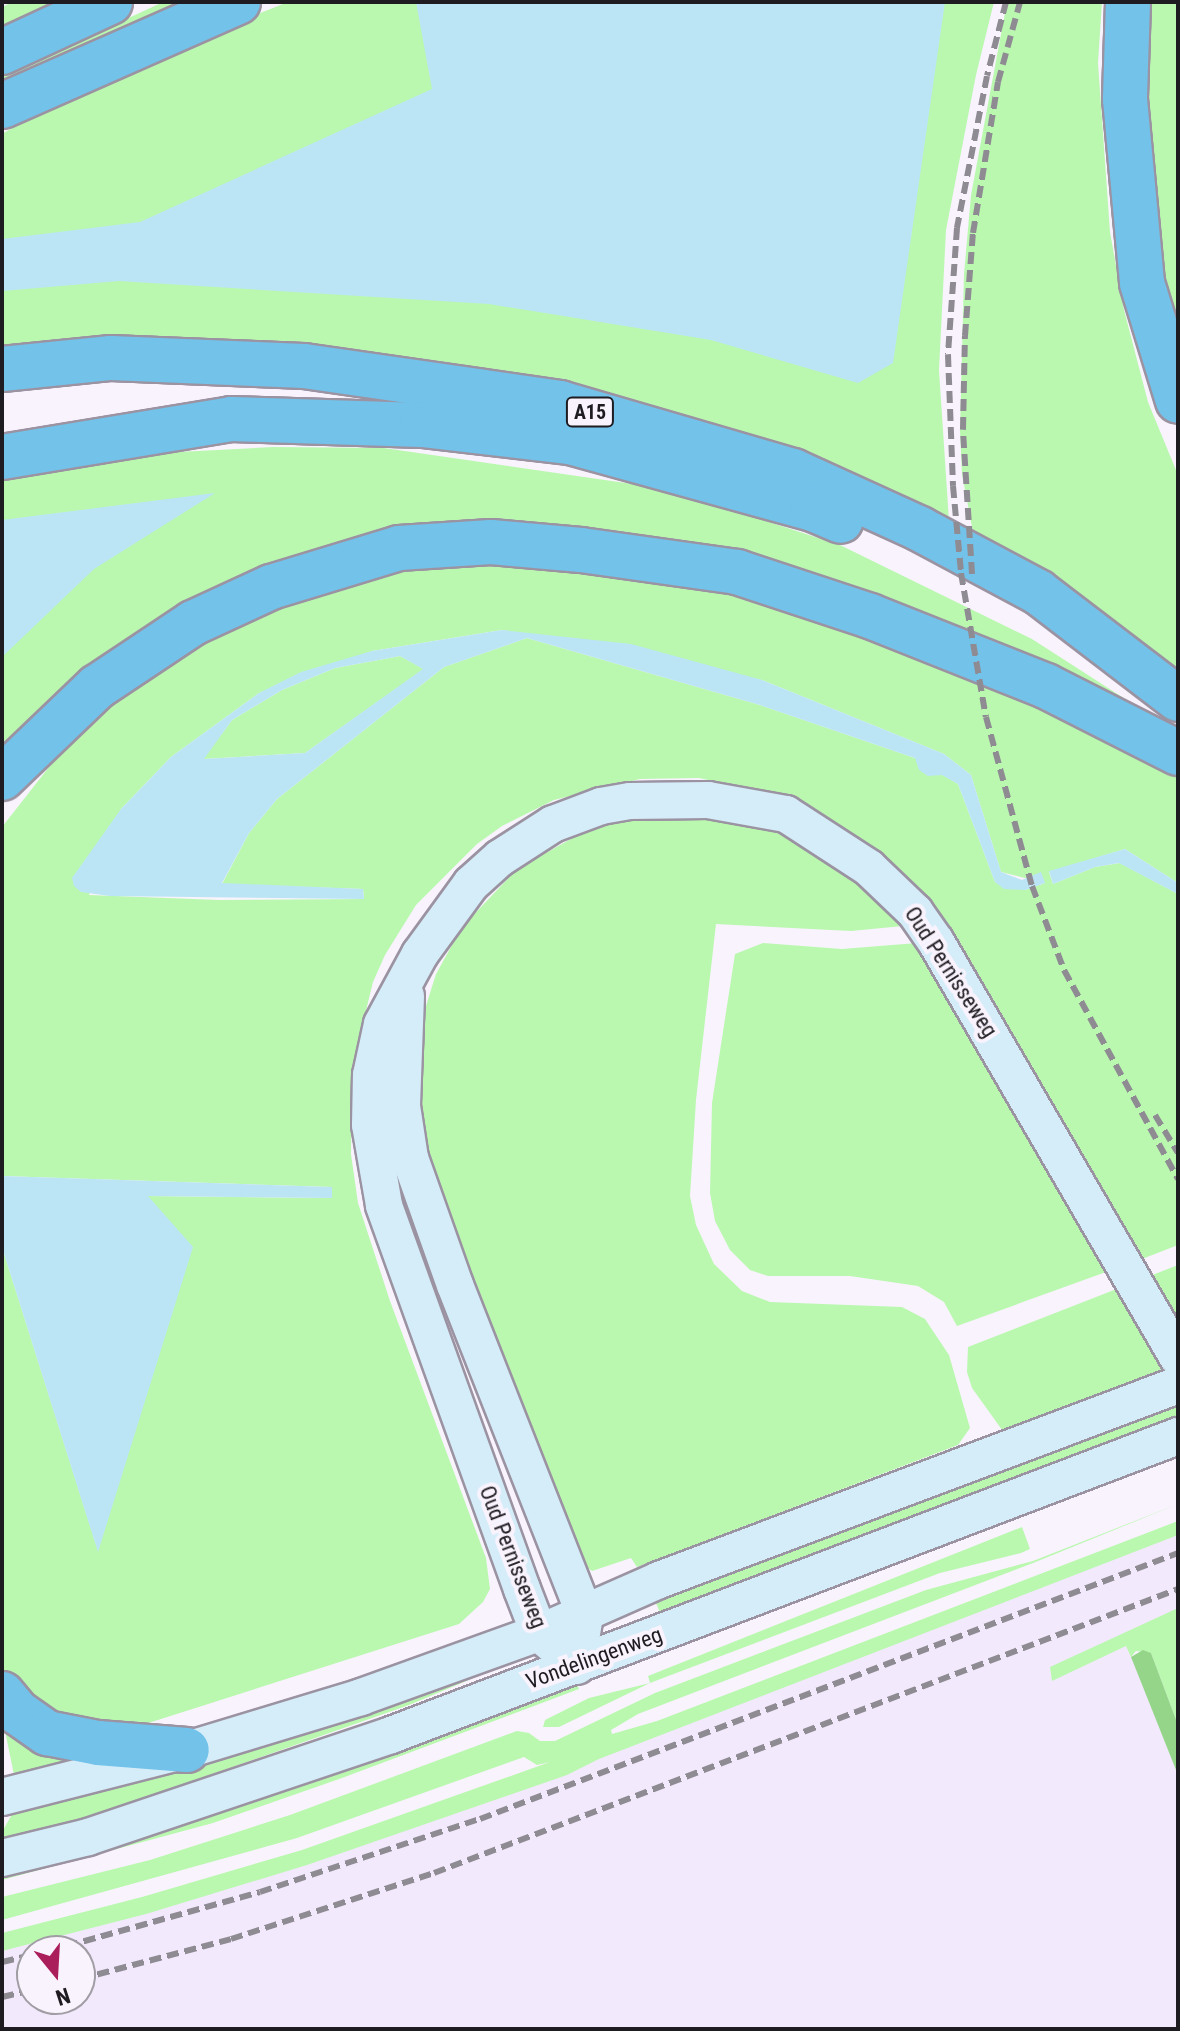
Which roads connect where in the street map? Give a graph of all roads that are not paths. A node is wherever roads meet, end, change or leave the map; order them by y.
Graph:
1 (110, 2) edge
2 (238, 2) edge
3 (1128, 2) edge
4 (152, 39) junction
5 (2, 52) edge
6 (2, 106) edge
7 (2, 127) edge
8 (2, 369) edge
9 (1178, 401) edge
10 (2, 457) edge
11 (1123, 659) junction
12 (1178, 699) edge
13 (1178, 753) edge
14 (2, 778) edge
15 (407, 978) junction
16 (1178, 1357) edge
17 (1178, 1385) edge
18 (1178, 1436) edge
19 (585, 1615) junction
20 (539, 1633) junction
21 (577, 1666) junction
22 (2, 1694) edge
23 (187, 1750) junction
24 (2, 1797) edge
25 (2, 1858) edge

1 - 5 highway
2 - 4 highway
3 - 9 highway
4 - 6 highway
4 - 7 highway
8 - 11 highway, A15
10 - 11 highway, A15
11 - 12 highway, A15
13 - 14 highway
15 - 16 street, Oud Pernisseweg
15 - 19 street, Oud Pernisseweg
15 - 20 street, Oud Pernisseweg
17 - 19 street, Vondelingenweg
18 - 21 street, Vondelingenweg
19 - 20 street, Vondelingenweg
19 - 21 street, Oud Pernisseweg
20 - 21 street, Oud Pernisseweg
20 - 23 street, Vondelingenweg
21 - 25 street, Vondelingenweg
22 - 23 highway
23 - 24 street, Vondelingenweg

